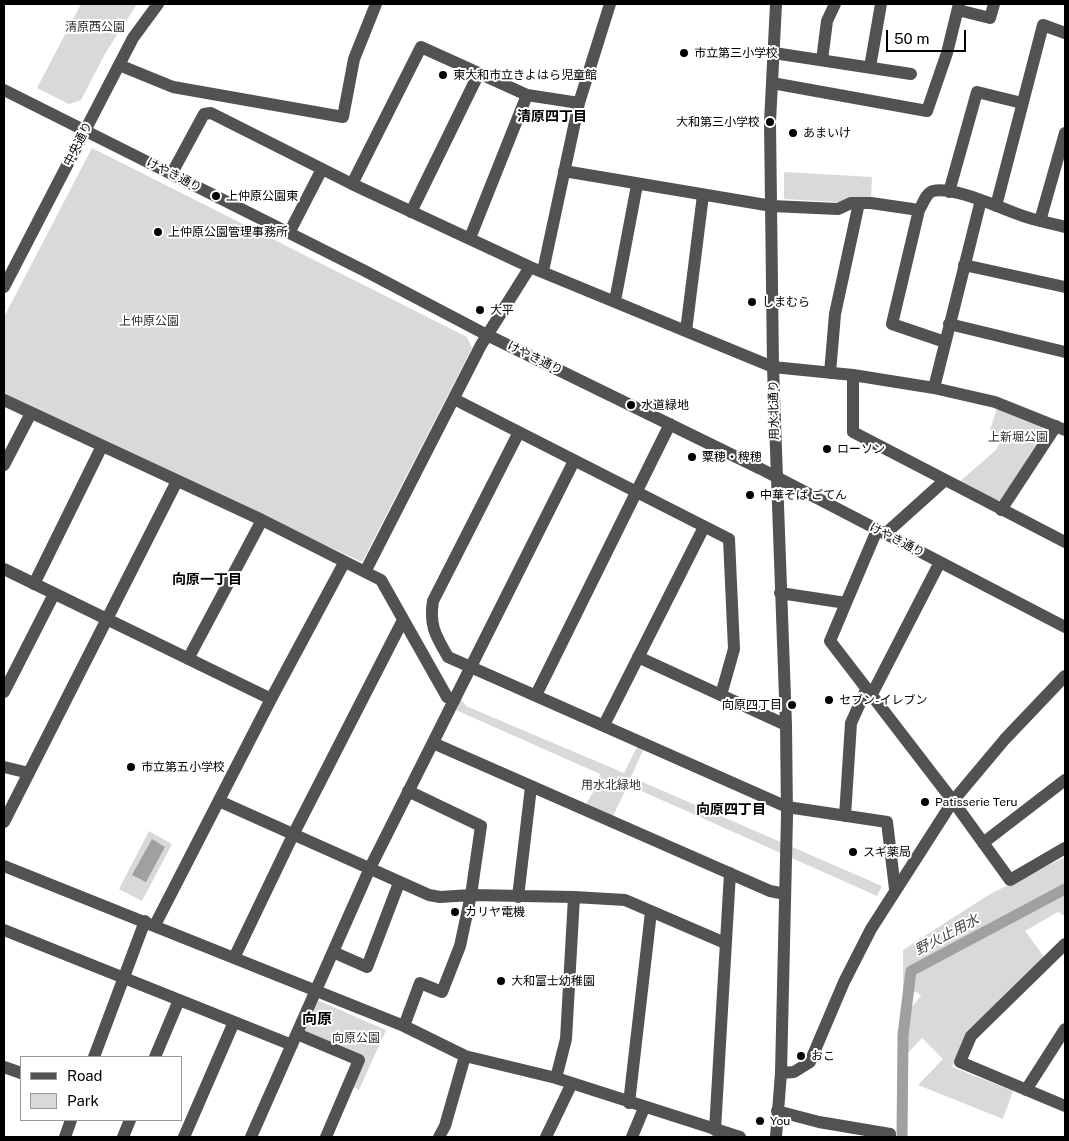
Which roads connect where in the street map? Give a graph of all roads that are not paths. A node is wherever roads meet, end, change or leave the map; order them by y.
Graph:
1 (158, 4) edge
2 (376, 4) edge
3 (610, 4) edge
4 (776, 4) edge
5 (835, 4) edge
6 (882, 4) edge
7 (994, 4) edge
8 (958, 7) edge
9 (1065, 32) edge
10 (774, 53) junction
11 (822, 60) junction
12 (119, 65) junction
13 (870, 67) junction
14 (478, 72) junction
15 (911, 74) dead end
16 (772, 83) junction
17 (4, 90) edge
18 (527, 95) junction
19 (579, 103) junction
20 (1022, 103) junction
21 (85, 130) junction
22 (1065, 133) edge
23 (322, 169) junction
24 (564, 171) junction
25 (172, 173) junction
26 (352, 184) junction
27 (637, 185) junction
28 (949, 192) junction
29 (703, 195) junction
30 (981, 200) junction
31 (859, 203) junction
32 (772, 206) junction
33 (996, 206) junction
34 (919, 210) junction
35 (411, 212) junction
36 (1040, 221) junction
37 (1065, 227) edge
38 (289, 233) junction
39 (470, 238) junction
40 (964, 265) junction
41 (530, 267) junction
42 (543, 271) junction
43 (4, 287) edge
44 (1065, 287) edge
45 (615, 301) junction
46 (949, 324) junction
47 (686, 331) junction
48 (487, 335) junction
49 (945, 342) junction
50 (1065, 352) edge
51 (772, 367) junction
52 (830, 373) junction
53 (853, 375) junction
54 (934, 388) junction
55 (454, 399) junction
56 (4, 400) edge
57 (31, 413) junction
58 (670, 424) junction
59 (1060, 428) edge
60 (519, 432) junction
61 (102, 446) junction
62 (574, 461) junction
63 (4, 465) edge
64 (775, 477) junction
65 (177, 481) junction
66 (944, 481) junction
67 (636, 492) junction
68 (1000, 510) junction
69 (262, 520) junction
70 (704, 526) junction
71 (881, 532) junction
72 (1065, 542) edge
73 (940, 562) junction
74 (344, 563) junction
75 (365, 572) junction
76 (6, 574) edge
77 (34, 584) junction
78 (780, 593) junction
79 (54, 594) junction
80 (846, 602) junction
81 (107, 619) junction
82 (403, 620) junction
83 (1065, 627) edge
84 (638, 657) junction
85 (188, 659) junction
86 (471, 666) junction
87 (1065, 676) edge
88 (4, 692) edge
89 (868, 693) junction
90 (536, 695) junction
91 (721, 696) junction
92 (271, 699) junction
93 (454, 701) junction
94 (604, 725) junction
95 (786, 726) junction
96 (433, 743) junction
97 (4, 767) edge
98 (30, 773) junction
99 (1065, 780) edge
100 (531, 787) junction
101 (408, 792) junction
102 (219, 800) junction
103 (953, 801) junction
104 (787, 812) junction
105 (845, 816) junction
106 (4, 822) edge
107 (294, 833) junction
108 (983, 843) junction
109 (1065, 848) edge
110 (4, 866) edge
111 (370, 868) junction
112 (730, 873) junction
113 (399, 883) junction
114 (895, 889) junction
115 (785, 894) junction
116 (471, 895) junction
117 (518, 897) junction
118 (574, 897) junction
119 (652, 912) junction
120 (150, 923) junction
121 (4, 930) edge
122 (725, 943) junction
123 (1065, 944) edge
124 (332, 952) junction
125 (234, 958) junction
126 (123, 978) junction
127 (315, 990) junction
128 (179, 1000) junction
129 (234, 1022) junction
130 (404, 1026) junction
131 (1065, 1030) edge
132 (294, 1039) junction
133 (461, 1054) junction
134 (94, 1056) edge
135 (155, 1056) edge
136 (4, 1067) edge
137 (780, 1072) junction
138 (20, 1073) edge
139 (556, 1078) junction
140 (572, 1083) junction
141 (1026, 1090) junction
142 (629, 1103) junction
143 (1065, 1106) edge
144 (644, 1108) junction
145 (778, 1111) junction
146 (71, 1121) edge
147 (130, 1121) edge
148 (715, 1130) junction
149 (65, 1137) edge
150 (123, 1137) edge
151 (184, 1137) edge
152 (251, 1137) edge
153 (326, 1137) edge
154 (439, 1137) edge
155 (546, 1137) edge
156 (632, 1137) edge
157 (740, 1137) edge
158 (776, 1137) edge
159 (890, 1137) edge

1 - 12 street, 中央通り
2 - 12 street
3 - 19 street
4 - 10 street, 用水北通り
5 - 11 street
6 - 13 street
7 - 8 street
8 - 16 street
9 - 20 street
10 - 11 street
10 - 16 street, 用水北通り
11 - 13 street
12 - 21 street, 中央通り
13 - 15 street
14 - 18 street
14 - 26 street
14 - 35 street
16 - 32 street, 用水北通り
17 - 21 street, けやき通り
18 - 19 street
18 - 39 street
19 - 24 street
20 - 28 street
20 - 33 street
21 - 25 street, けやき通り
21 - 43 street, 中央通り
22 - 36 street
23 - 25 street
23 - 26 street
23 - 38 street
24 - 27 street
24 - 42 street
25 - 38 street, けやき通り
26 - 35 street
27 - 29 street
27 - 45 street
28 - 30 street
28 - 34 street
29 - 32 street
29 - 47 street
30 - 33 street
30 - 40 street
31 - 32 street
31 - 34 street
31 - 52 street
32 - 51 street, 用水北通り
33 - 36 street
34 - 49 street
35 - 39 street
36 - 37 street
38 - 48 street, けやき通り
39 - 41 street
40 - 44 street
40 - 46 street
41 - 42 street
41 - 48 street
42 - 45 street
45 - 47 street
46 - 49 street
46 - 50 street
47 - 51 street
48 - 55 street
48 - 58 street, けやき通り
49 - 54 street
51 - 52 street
51 - 64 street, 用水北通り
52 - 53 street
53 - 54 street
53 - 66 street
54 - 59 street
55 - 60 street
55 - 75 street
56 - 57 street
57 - 61 street
57 - 63 street
58 - 64 street, けやき通り
58 - 67 street
59 - 68 street
60 - 62 street
60 - 86 street
61 - 65 street
61 - 77 street
62 - 67 street
62 - 86 street
64 - 71 street, けやき通り
64 - 78 street, 用水北通り
65 - 69 street
65 - 81 street
66 - 68 street
66 - 71 street
67 - 70 street
67 - 90 street
68 - 72 street
69 - 74 street
69 - 85 street
70 - 84 street
70 - 91 street
71 - 73 street, けやき通り
71 - 80 street
73 - 83 street, けやき通り
73 - 89 street
74 - 75 street
74 - 92 street
75 - 82 street
76 - 77 street
77 - 79 street
78 - 80 street
78 - 95 street, 用水北通り
79 - 81 street
79 - 88 street
80 - 89 street
81 - 85 street
81 - 98 street
82 - 93 street
82 - 107 street
84 - 91 street
84 - 94 street
85 - 92 street
86 - 90 street
86 - 93 street
87 - 103 street
89 - 103 street
89 - 105 street
90 - 94 street
91 - 95 street
92 - 102 street
93 - 96 street
94 - 104 street
95 - 104 street, 用水北通り
96 - 100 street
96 - 101 street
97 - 98 street
98 - 106 street
99 - 108 street
100 - 112 street
100 - 117 street
101 - 111 street
101 - 116 street
102 - 107 street
102 - 120 street
103 - 108 street
103 - 114 street
104 - 105 street
104 - 115 street, 用水北通り
105 - 114 street
107 - 111 street
107 - 125 street
108 - 109 street
110 - 120 street
111 - 113 street
111 - 124 street
112 - 115 street
112 - 122 street
113 - 116 street
113 - 124 street
114 - 137 street
115 - 137 street, 用水北通り
116 - 117 street
116 - 130 street
117 - 118 street
118 - 119 street
118 - 139 street
119 - 122 street
119 - 142 street
120 - 125 street
120 - 126 street
121 - 126 street
122 - 148 street
123 - 141 street
124 - 127 street
125 - 127 street
126 - 128 street
126 - 134 street
127 - 130 street
127 - 132 street
128 - 129 street
128 - 135 street
129 - 132 street
129 - 151 street
130 - 133 street
131 - 141 street
132 - 152 street
132 - 153 street
133 - 139 street
133 - 154 street
136 - 138 street
137 - 145 street, 用水北通り
139 - 140 street
140 - 142 street
140 - 155 street
141 - 143 street
142 - 144 street
144 - 148 street
144 - 156 street
145 - 158 street, 用水北通り
145 - 159 street
146 - 149 street
147 - 150 street
148 - 157 street

